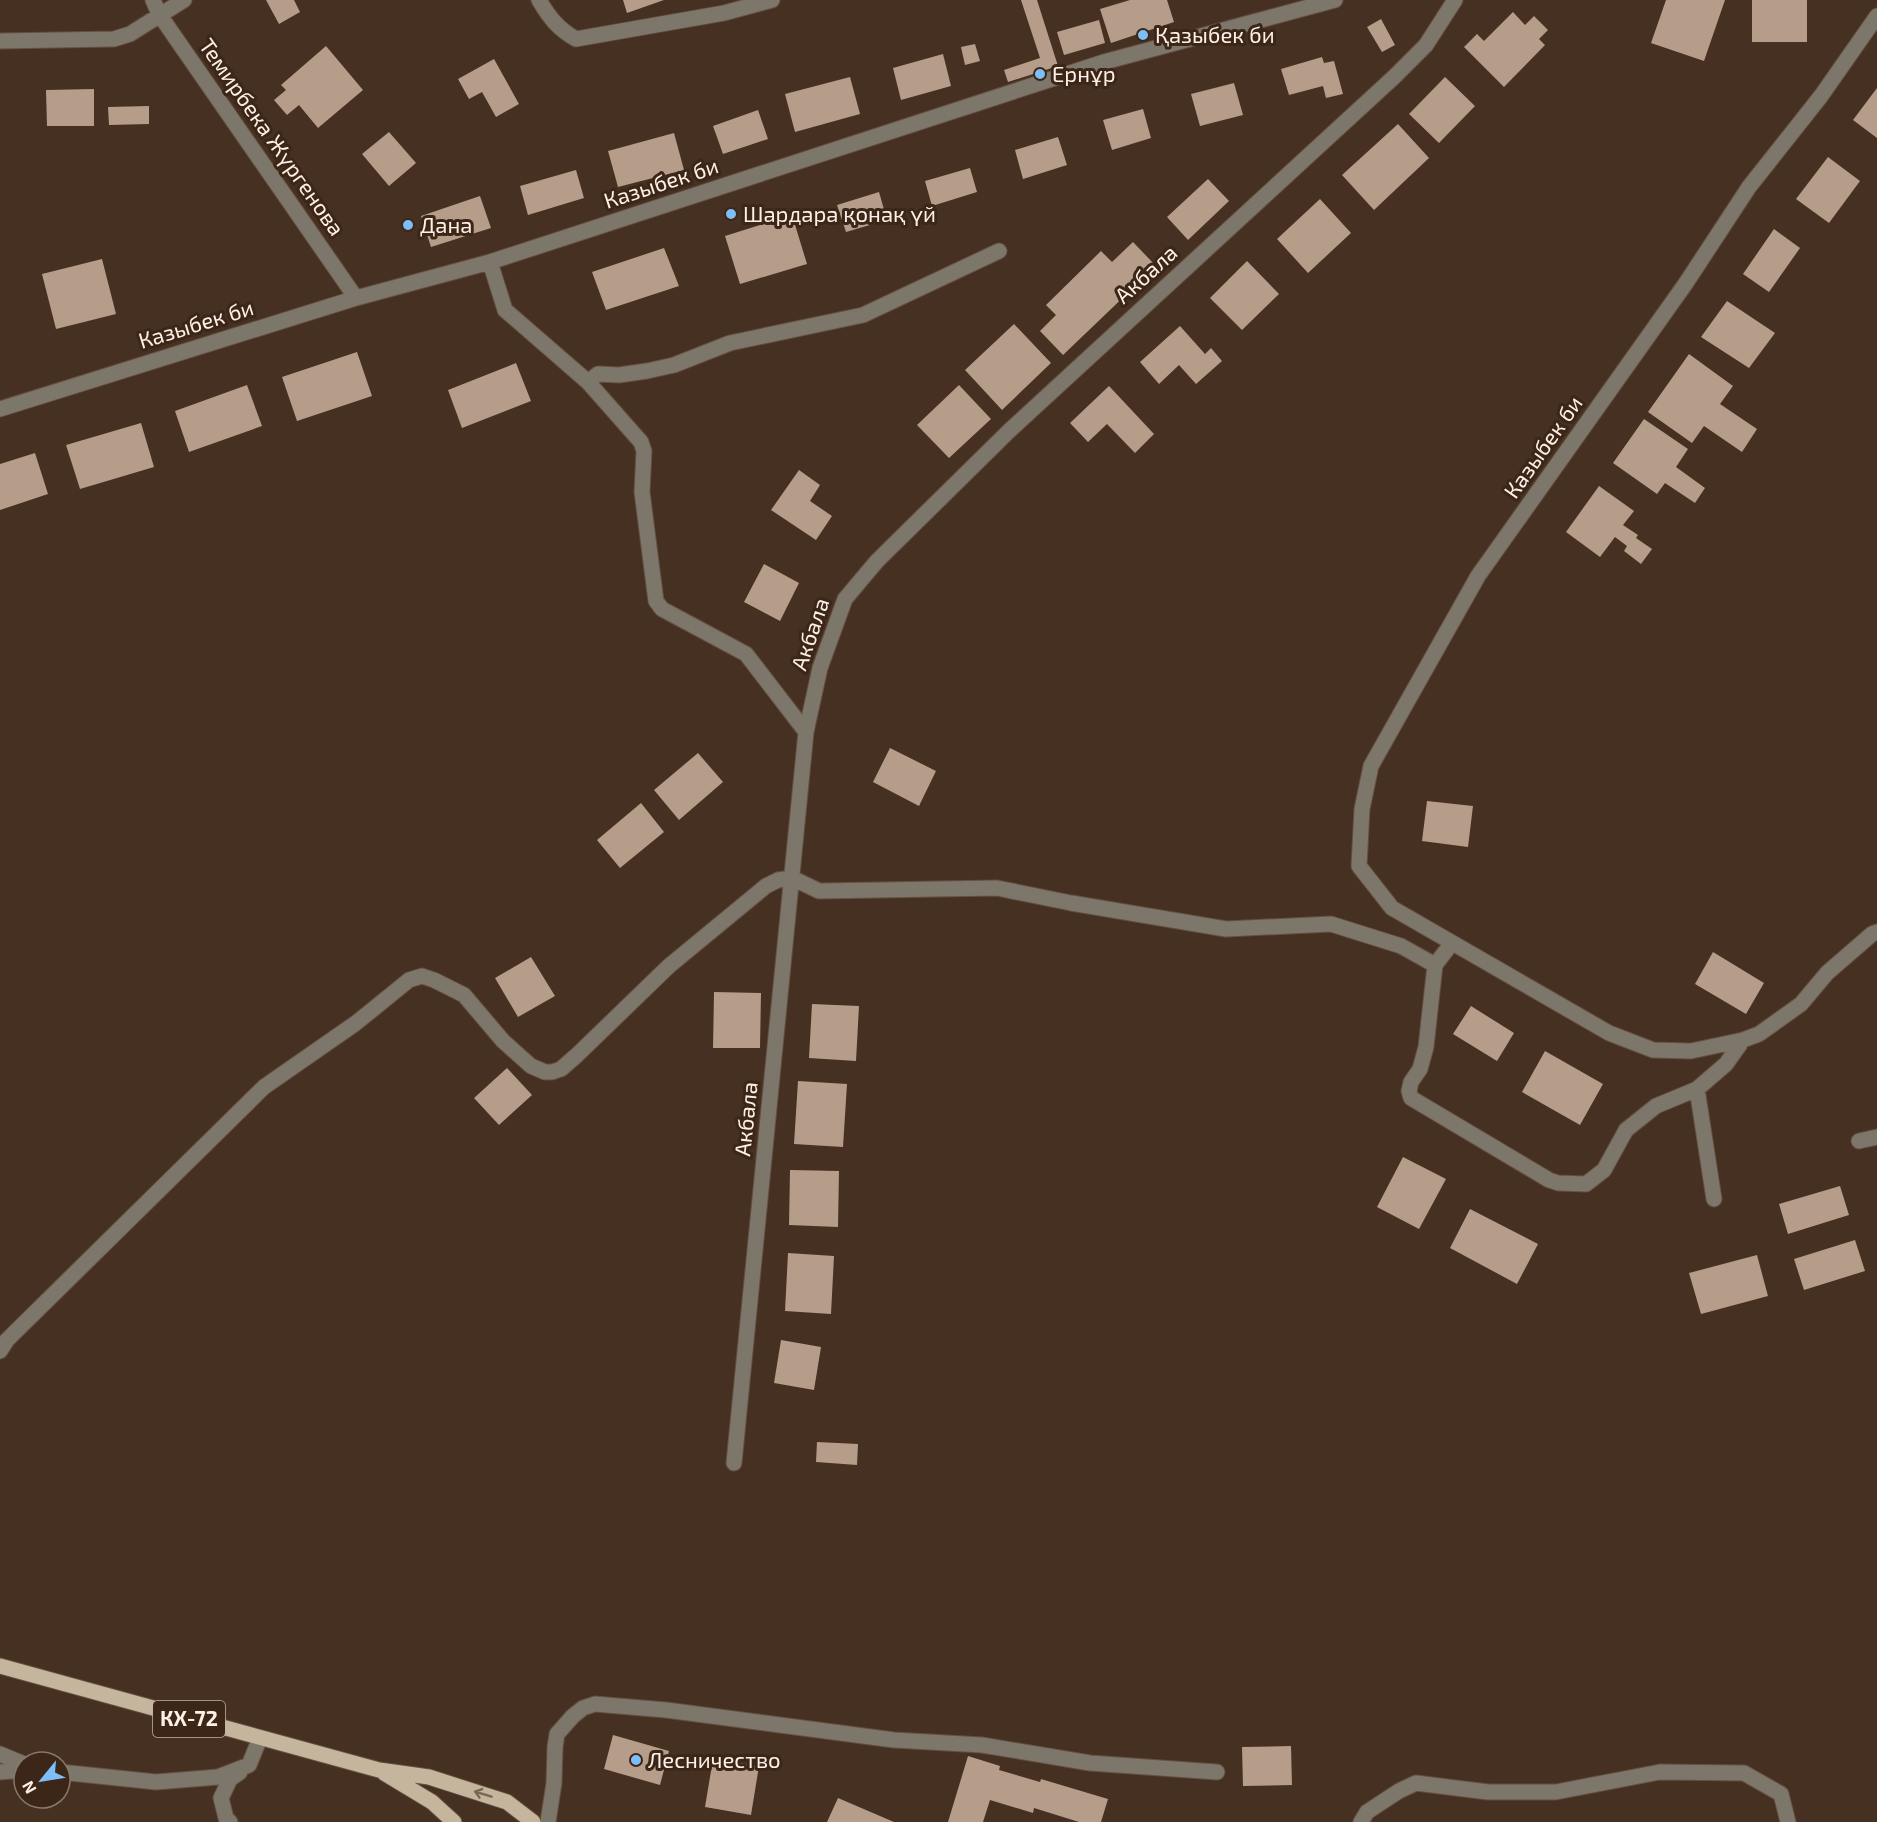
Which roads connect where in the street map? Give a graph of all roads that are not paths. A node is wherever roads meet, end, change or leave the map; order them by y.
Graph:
1 (184, 0) edge
2 (539, 0) edge
3 (772, 0) edge
4 (1335, 0) edge
5 (1455, 0) edge
6 (156, 7) edge
7 (1877, 16) edge
8 (0, 41) edge
9 (999, 251) dead end
10 (490, 262) junction
11 (356, 298) junction
12 (588, 382) junction
13 (0, 409) edge
14 (806, 732) junction
15 (792, 878) junction
16 (1877, 932) edge
17 (1452, 943) junction
18 (1435, 965) junction
19 (1743, 1040) junction
20 (1697, 1089) junction
21 (1877, 1137) edge
22 (1859, 1141) dead end
23 (1714, 1199) dead end
24 (0, 1351) edge
25 (734, 1463) dead end
26 (0, 1666) edge
27 (260, 1738) junction
28 (249, 1765) junction
29 (379, 1770) junction
30 (1217, 1772) dead end
31 (72, 1773) edge
32 (230, 1822) edge
33 (454, 1822) edge
34 (533, 1822) edge
35 (548, 1822) edge
36 (1361, 1822) edge
37 (1788, 1822) edge

1 - 6 street
2 - 3 street
4 - 10 street, Казыбек би
5 - 14 street, Акбала
6 - 8 street
6 - 11 street, Темирбека Жүргенова
7 - 17 street, Казыбек би
9 - 12 street
10 - 11 street, Казыбек би
10 - 12 street
11 - 13 street, Казыбек би
12 - 14 street
14 - 15 street, Акбала
15 - 18 street
15 - 24 street
15 - 25 street, Акбала
16 - 19 street
17 - 18 street
17 - 19 street, Казыбек би
18 - 20 street
19 - 20 street
20 - 23 street
21 - 22 street
26 - 27 main road, КХ-72
27 - 28 street
27 - 29 main road, КХ-72
28 - 31 street
28 - 32 street
29 - 33 main road, КХ-72
34 -> 29 main road, КХ-72
30 - 35 street
36 - 37 street

